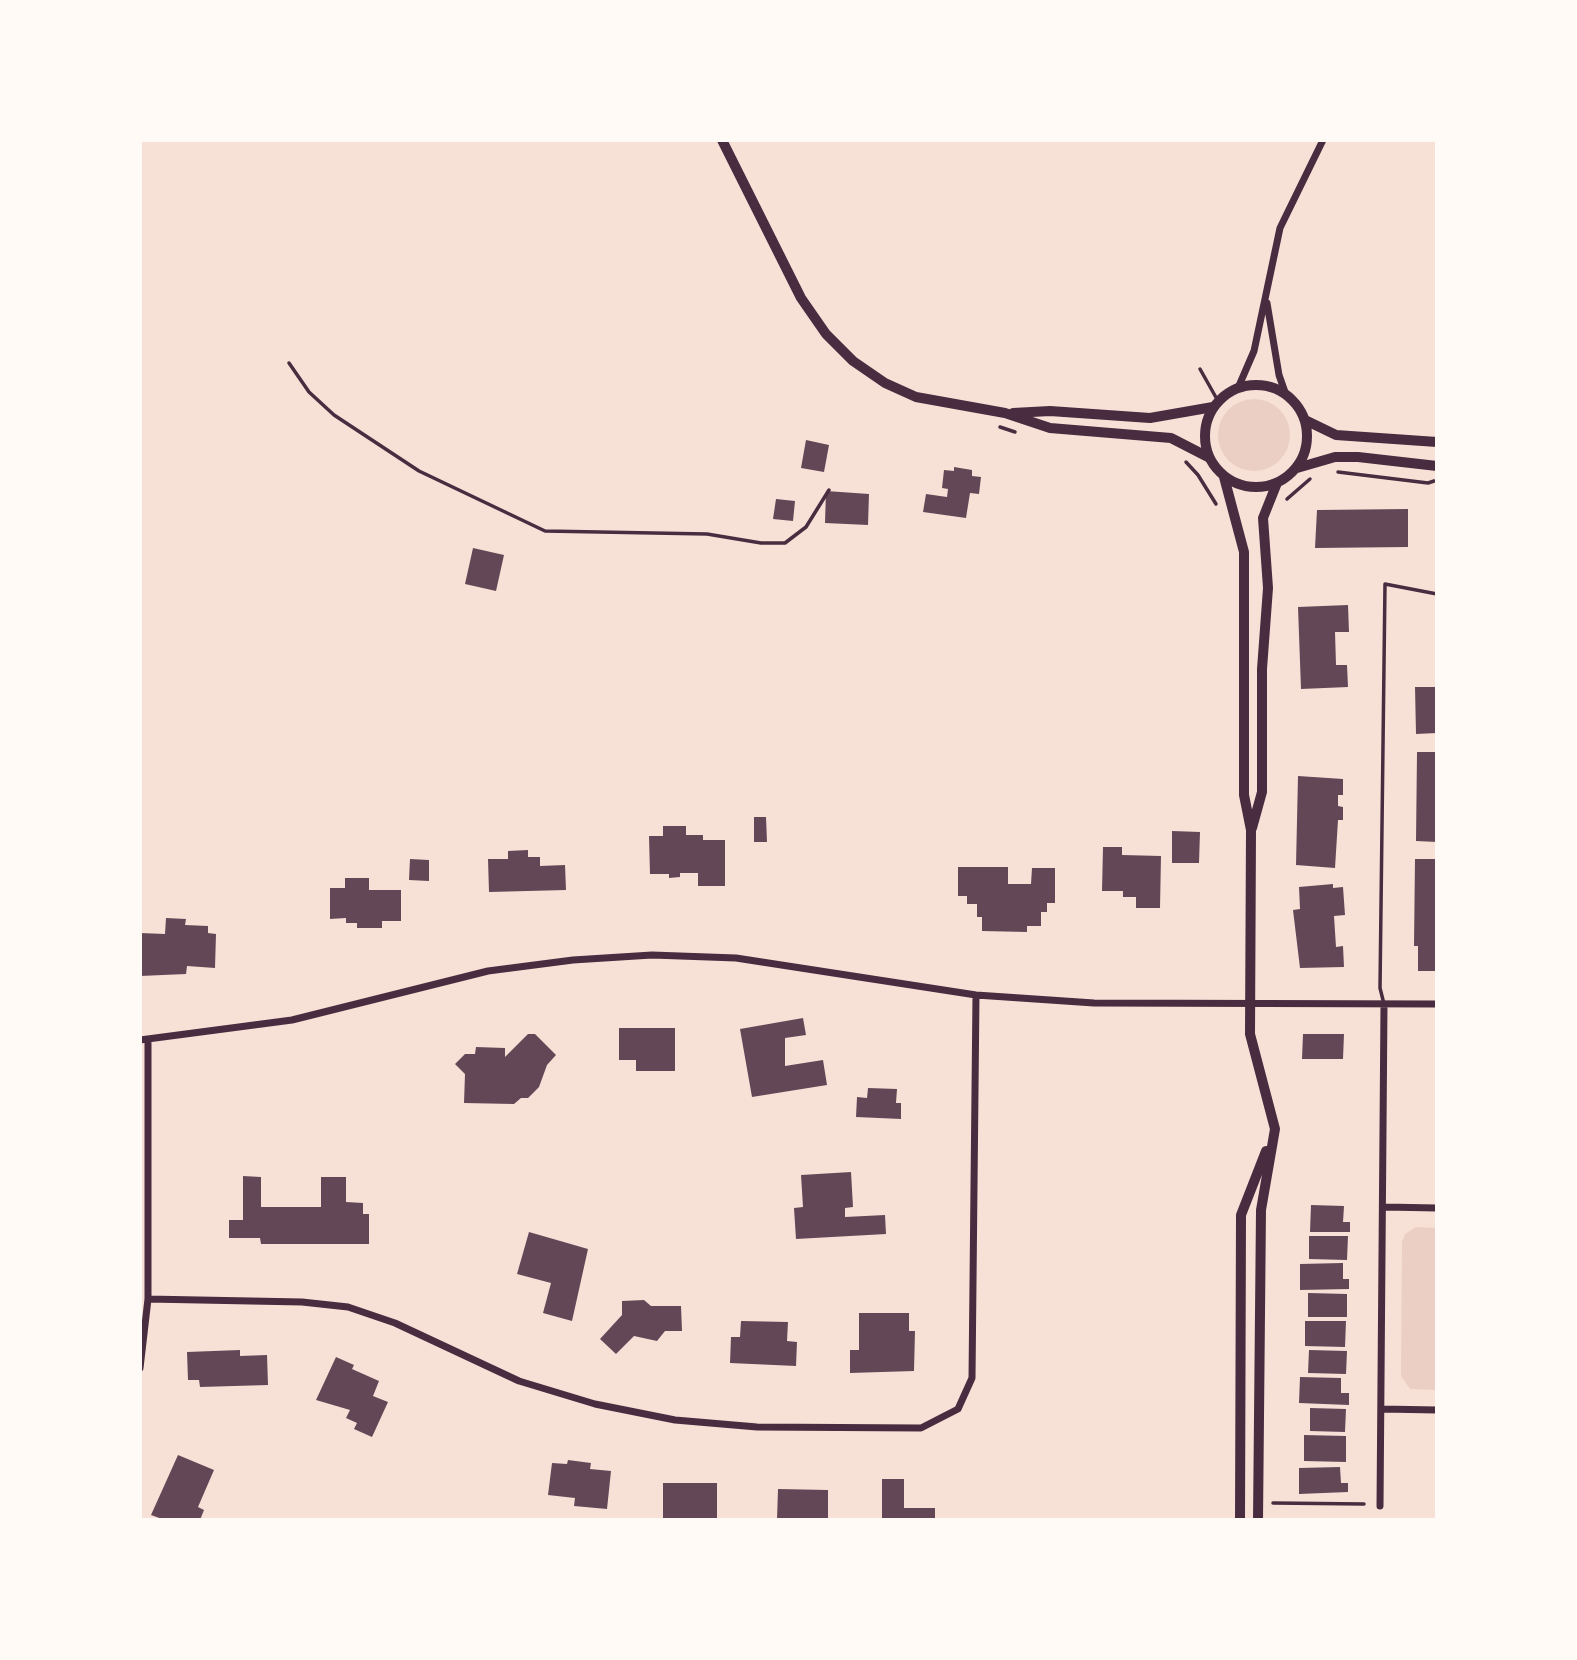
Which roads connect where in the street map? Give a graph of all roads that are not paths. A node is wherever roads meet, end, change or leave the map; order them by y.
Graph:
1 (722, 140) edge
2 (1323, 140) edge
3 (1267, 299) junction
4 (1200, 369) dead end
5 (1238, 388) junction
6 (1286, 395) junction
7 (1215, 404) junction
8 (1005, 413) junction
9 (1305, 420) junction
10 (1437, 442) edge
11 (1208, 457) junction
12 (1437, 466) edge
13 (1297, 467) junction
14 (1224, 477) junction
15 (1277, 484) junction
16 (1437, 594) edge
17 (1251, 830) junction
18 (976, 995) junction
19 (1250, 1003) junction
20 (1384, 1004) junction
21 (1437, 1004) edge
22 (144, 1040) edge
23 (1275, 1129) junction
24 (1384, 1207) junction
25 (1437, 1208) edge
26 (148, 1299) junction
27 (140, 1368) edge
28 (1382, 1409) junction
29 (1437, 1410) edge
30 (1380, 1506) dead end
31 (1240, 1520) edge
32 (1258, 1520) edge

1 - 8 street
2 - 3 street
3 - 5 street
3 - 6 street
4 - 7 lane
5 - 6 main road
5 - 7 main road
6 - 9 main road
7 - 8 street
7 - 11 main road
8 - 11 street
9 - 10 main road
9 - 13 main road
11 - 14 main road
12 - 13 main road
13 - 15 main road
14 - 15 main road
14 - 17 main road
15 - 17 main road
16 - 20 lane
17 - 19 main road
18 - 19 street
18 - 22 street
18 - 26 street
19 - 20 street
19 - 23 main road
20 - 21 street
20 - 24 street
22 - 26 street
23 - 31 main road
23 - 32 main road
24 - 25 street
24 - 28 street
26 - 27 street
28 - 29 street
28 - 30 street

